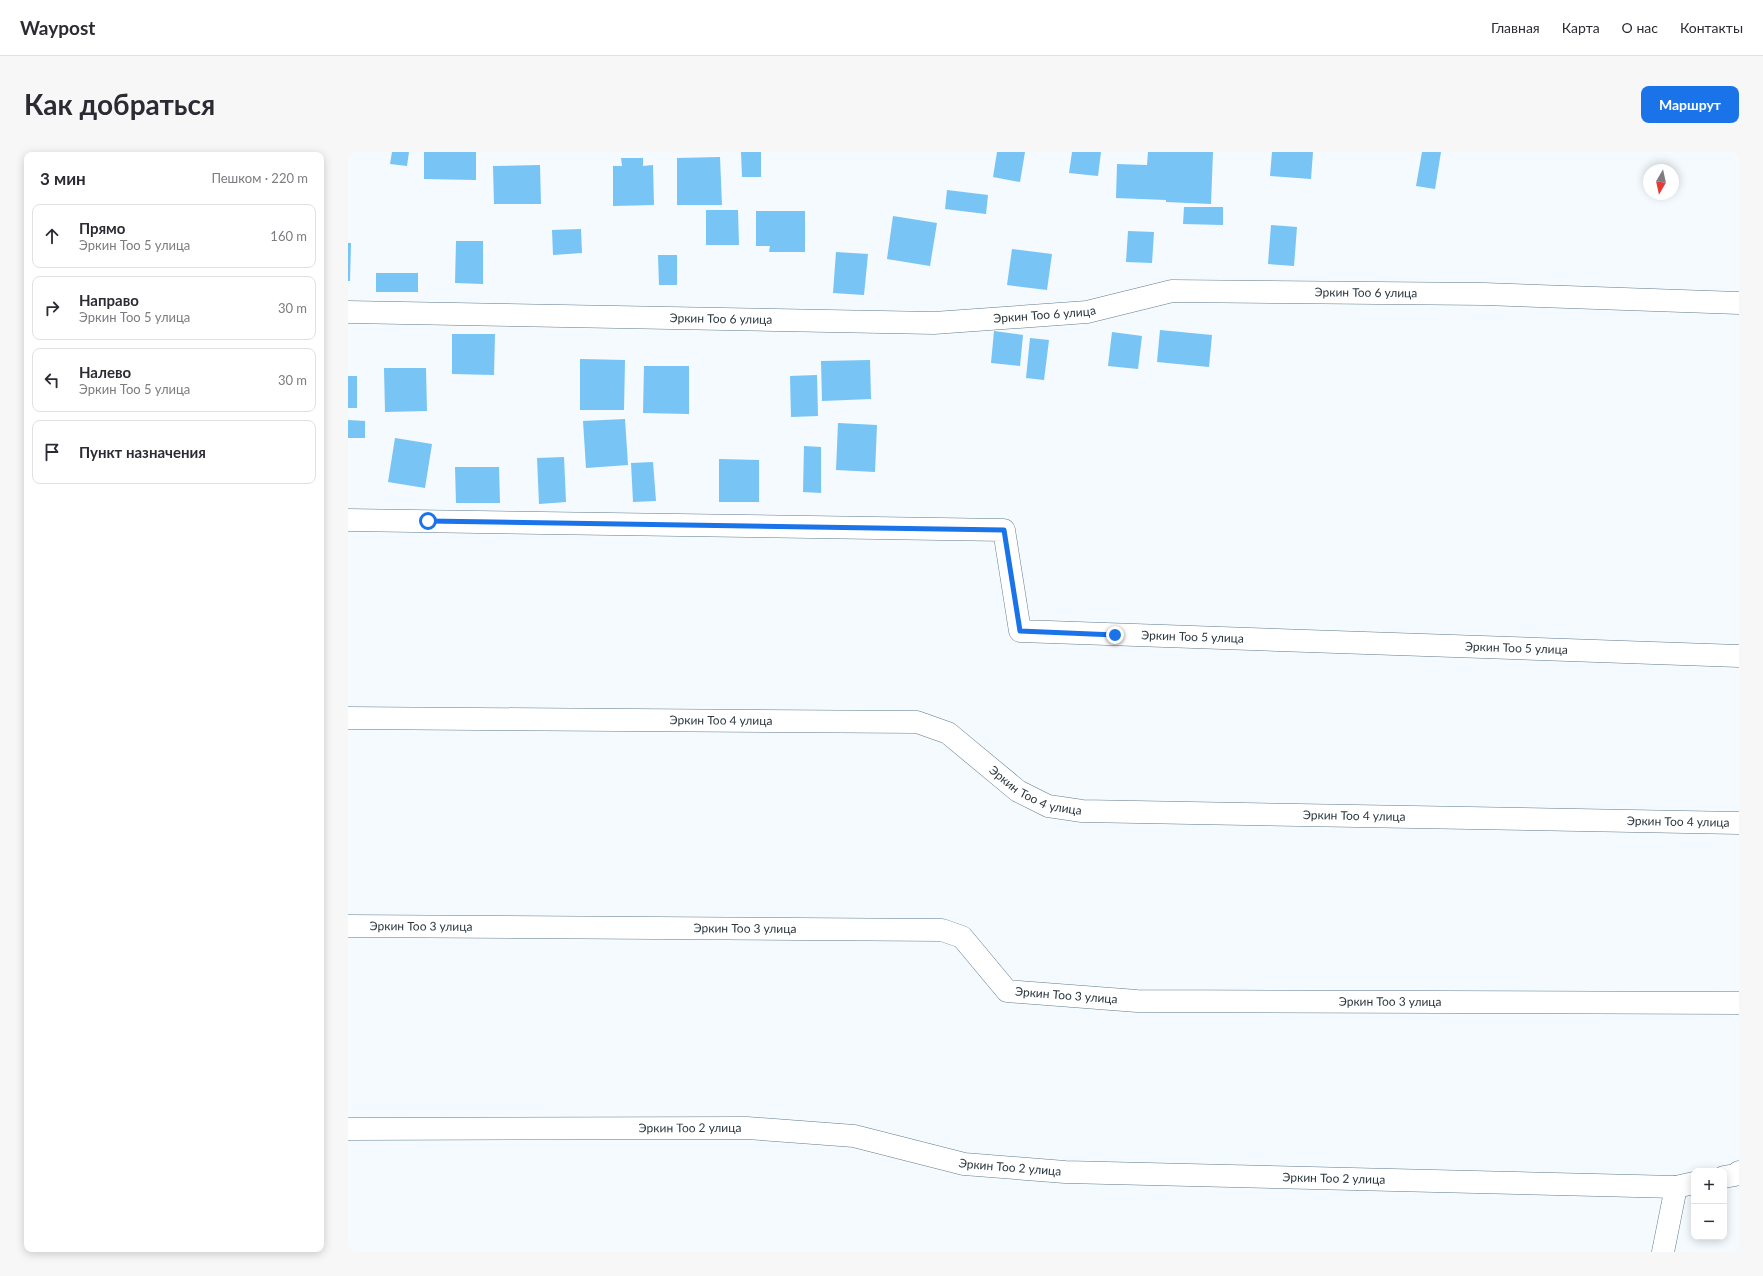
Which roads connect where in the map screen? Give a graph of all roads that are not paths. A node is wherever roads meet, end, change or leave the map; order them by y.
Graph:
1 (1739, 303) edge
2 (348, 312) edge
3 (348, 520) edge
4 (1739, 656) edge
5 (348, 718) edge
6 (1739, 823) edge
7 (348, 926) edge
8 (1739, 1003) edge
9 (348, 1129) edge
10 (1739, 1172) edge
11 (1727, 1177) edge
12 (1685, 1185) edge
13 (1663, 1252) edge

1 - 2 street, Эркин Тоо 6 улица
3 - 4 street, Эркин Тоо 5 улица
5 - 6 street, Эркин Тоо 4 улица
7 - 8 street, Эркин Тоо 3 улица
9 - 12 street, Эркин Тоо 2 улица
10 - 11 street
12 - 13 street

